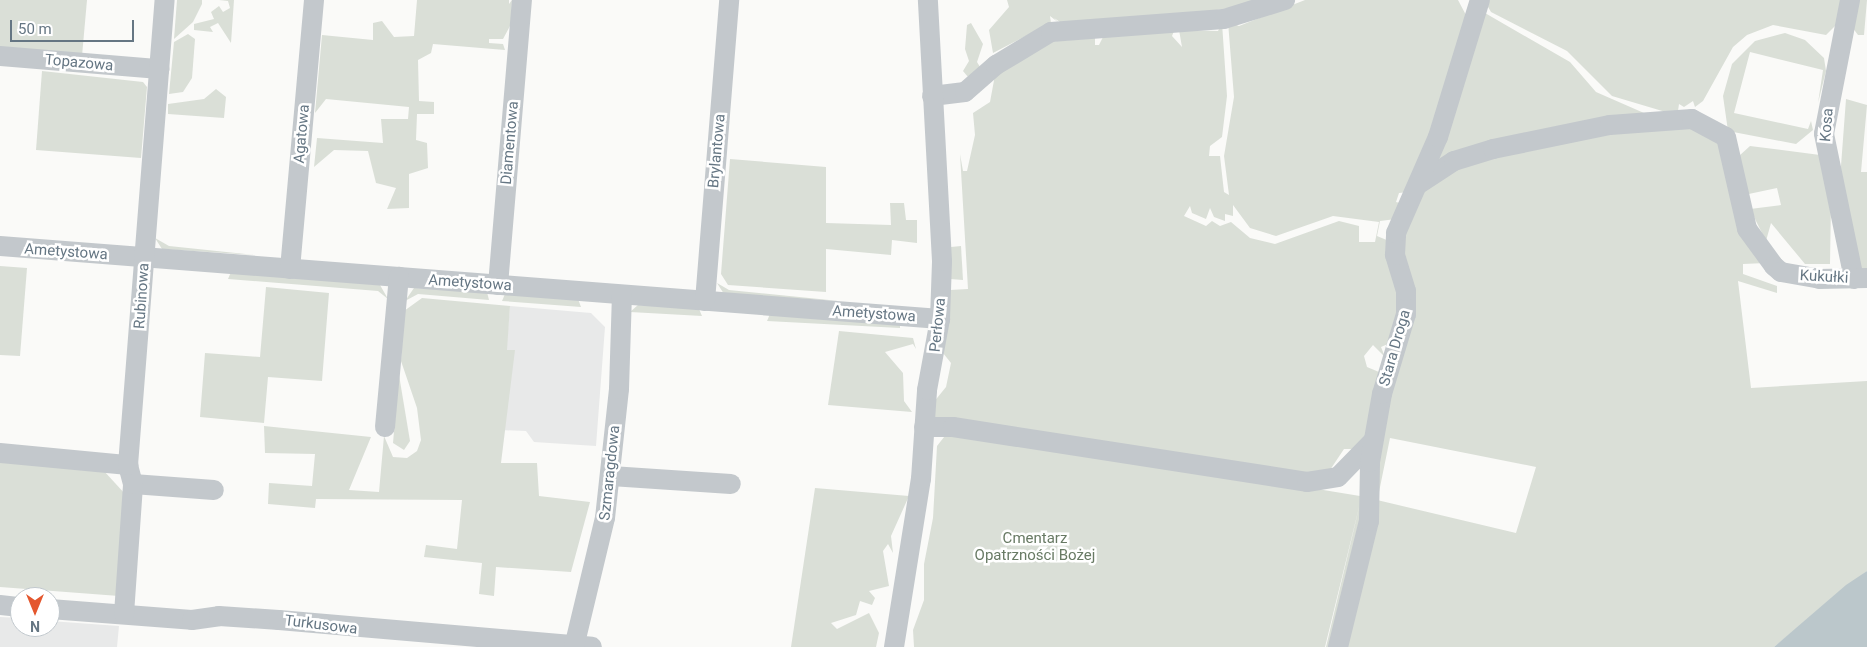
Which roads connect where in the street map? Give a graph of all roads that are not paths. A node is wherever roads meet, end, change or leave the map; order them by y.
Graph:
1 (164, 0) edge
2 (314, 0) edge
3 (522, 0) edge
4 (729, 0) edge
5 (928, 0) edge
6 (1286, 0) edge
7 (1480, 0) edge
8 (1850, 0) edge
9 (0, 56) edge
10 (159, 69) junction
11 (932, 96) junction
12 (1412, 194) junction
13 (0, 246) edge
14 (144, 258) junction
15 (290, 269) junction
16 (399, 277) junction
17 (1861, 278) edge
18 (498, 285) junction
19 (622, 295) junction
20 (705, 301) junction
21 (940, 319) junction
22 (385, 427) dead end
23 (924, 427) junction
24 (1372, 442) junction
25 (0, 453) edge
26 (128, 464) junction
27 (611, 476) junction
28 (133, 484) junction
29 (731, 484) dead end
30 (214, 490) dead end
31 (60, 610) edge
32 (124, 614) junction
33 (359, 639) edge
34 (580, 646) edge
35 (894, 647) edge
36 (1338, 647) edge

1 - 10 street, Rubinowa
2 - 15 street, Agatowa
3 - 18 street, Diamentowa
4 - 20 street, Brylantowa
5 - 11 street, Perłowa
6 - 11 street
7 - 12 street, Stara Droga
8 - 17 street, Kosa
9 - 10 street, Topazowa
10 - 14 street, Rubinowa
11 - 21 street, Perłowa
12 - 17 street, Kukułki
12 - 24 street, Stara Droga
13 - 14 street, Ametystowa
14 - 15 street, Ametystowa
14 - 26 street, Rubinowa
15 - 16 street, Ametystowa
16 - 18 street, Ametystowa
16 - 22 street
18 - 19 street, Ametystowa
19 - 20 street, Ametystowa
19 - 27 street, Szmaragdowa
20 - 21 street, Ametystowa
21 - 23 street, Perłowa
23 - 24 street
23 - 35 street, Perłowa
24 - 36 street, Stara Droga
25 - 26 street
26 - 28 street, Rubinowa
27 - 29 street
27 - 34 street, Szmaragdowa
28 - 30 street
28 - 32 street, Rubinowa
31 - 32 street, Turkusowa
32 - 33 street, Turkusowa
33 - 34 street, Turkusowa

